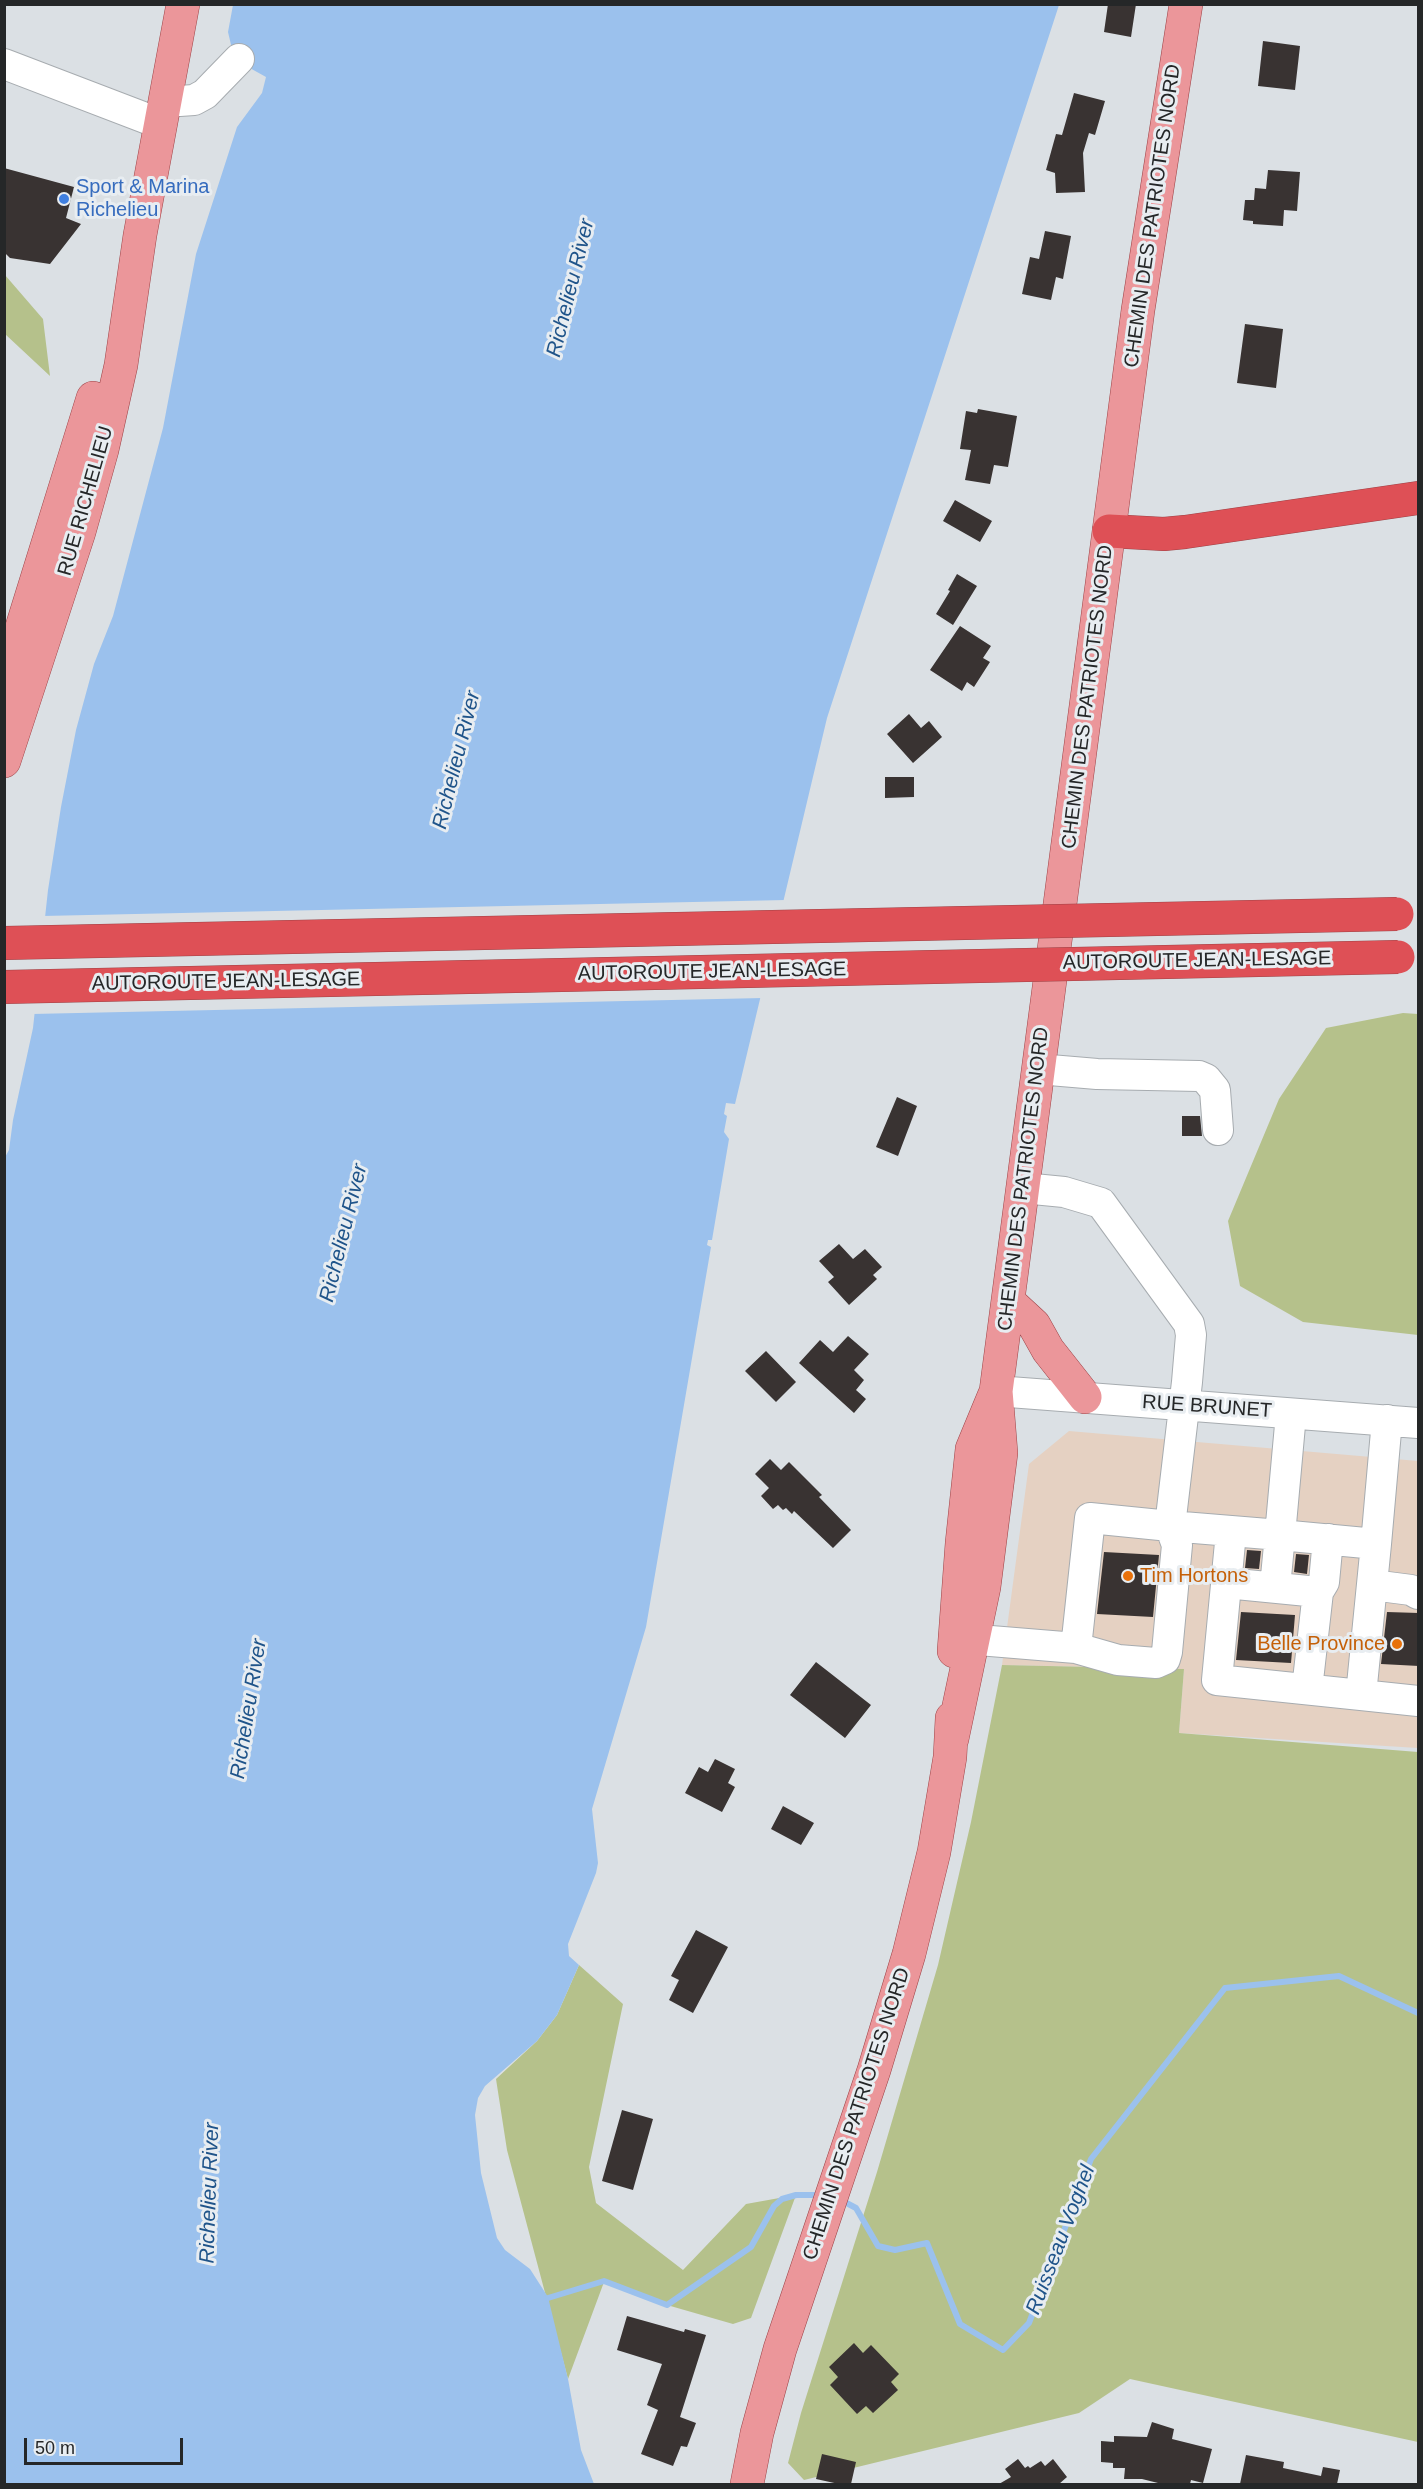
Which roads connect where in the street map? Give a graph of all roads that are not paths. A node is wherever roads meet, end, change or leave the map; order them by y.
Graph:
1 (183, 4) edge
2 (1186, 4) edge
3 (239, 59) dead end
4 (4, 64) edge
5 (163, 113) junction
6 (140, 235) junction
7 (1419, 498) edge
8 (1109, 531) junction
9 (4, 686) edge
10 (8, 740) edge
11 (1408, 913) edge
12 (4, 943) edge
13 (1408, 957) edge
14 (4, 987) edge
15 (1038, 1070) junction
16 (1218, 1130) dead end
17 (1023, 1188) junction
18 (1008, 1301) junction
19 (996, 1391) junction
20 (1085, 1397) junction
21 (1184, 1406) junction
22 (1291, 1414) junction
23 (1387, 1420) junction
24 (1419, 1423) edge
25 (1170, 1526) junction
26 (1231, 1532) junction
27 (1280, 1535) junction
28 (1328, 1539) junction
29 (1376, 1544) junction
30 (1226, 1583) junction
31 (1372, 1585) junction
32 (1275, 1587) junction
33 (1318, 1592) junction
34 (1419, 1594) edge
35 (964, 1639) junction
36 (1137, 1642) dead end
37 (1076, 1648) junction
38 (1307, 1689) junction
39 (1361, 1695) junction
40 (1419, 1701) edge
41 (747, 2484) edge

1 - 5 main road, RUE RICHELIEU
2 - 8 main road, CHEMIN DES PATRIOTES NORD
3 - 5 street
4 - 5 street
5 - 6 main road, RUE RICHELIEU
6 - 9 main road, RUE RICHELIEU
6 - 10 main road, RUE RICHELIEU
7 - 8 highway
8 - 15 main road, CHEMIN DES PATRIOTES NORD
11 - 12 highway, bridge
13 - 14 highway, AUTOROUTE JEAN-LESAGE, bridge
15 - 16 street
15 - 17 main road, CHEMIN DES PATRIOTES NORD
17 - 18 main road, CHEMIN DES PATRIOTES NORD
17 - 21 street
18 - 19 main road, CHEMIN DES PATRIOTES NORD
18 - 20 main road
19 - 20 street, RUE BRUNET
19 - 35 main road, CHEMIN DES PATRIOTES NORD
20 - 21 street, RUE BRUNET
21 - 22 street, RUE BRUNET
21 - 25 street
22 - 23 street, RUE BRUNET
22 - 27 street
23 - 24 street, RUE BRUNET
23 - 29 street
25 - 26 street
25 - 37 street
25 - 37 street
26 - 27 street
26 - 30 street
27 - 28 street
27 - 32 street
28 - 29 street
28 - 33 street
29 - 31 street
30 - 32 street
30 - 38 street
31 - 34 street
31 - 39 street
32 - 33 street
33 - 38 street
35 - 37 street
35 - 41 main road, CHEMIN DES PATRIOTES NORD
36 - 37 street
38 - 39 street
39 - 40 street

